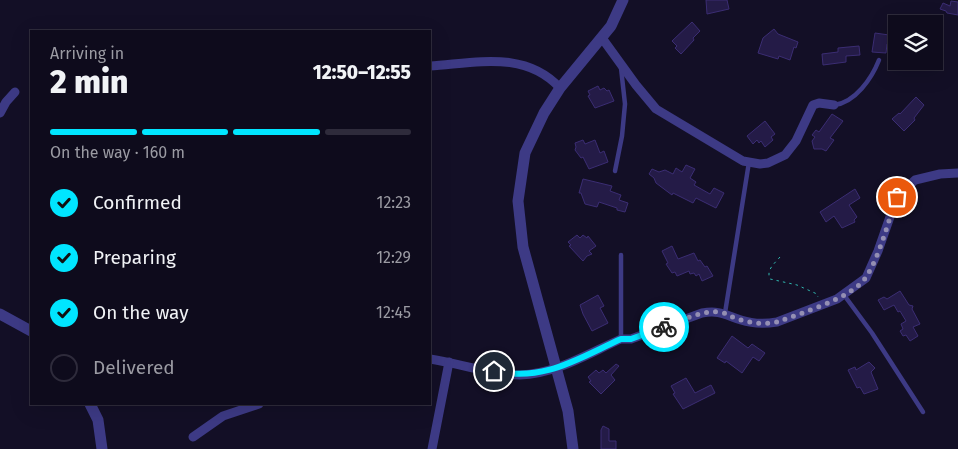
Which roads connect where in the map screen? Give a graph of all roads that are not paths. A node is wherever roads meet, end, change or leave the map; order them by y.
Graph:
1 (623, 0) edge
2 (602, 38) junction
3 (879, 60) dead end
4 (621, 65) junction
5 (431, 66) edge
6 (560, 88) junction
7 (15, 92) dead end
8 (834, 105) joint
9 (0, 114) edge
10 (749, 162) junction
11 (615, 171) dead end
12 (958, 173) edge
13 (621, 255) dead end
14 (844, 295) junction
15 (724, 313) junction
16 (0, 314) edge
17 (30, 330) edge
18 (621, 339) junction
19 (431, 359) edge
20 (449, 362) junction
21 (556, 368) junction
22 (90, 405) edge
23 (255, 405) edge
24 (923, 412) dead end
25 (193, 437) dead end
26 (102, 449) edge
27 (432, 449) edge
28 (573, 449) edge

1 - 2 street
2 - 4 street
2 - 6 street
3 - 8 lane
4 - 10 street
4 - 11 lane
5 - 6 street
6 - 21 street
7 - 9 street
8 - 10 street
10 - 15 lane
12 - 14 street
13 - 18 lane
14 - 15 street
14 - 24 lane
15 - 18 street
16 - 17 street
18 - 21 street
19 - 20 street
20 - 21 street
20 - 27 street
21 - 28 street
22 - 26 street
23 - 25 street

